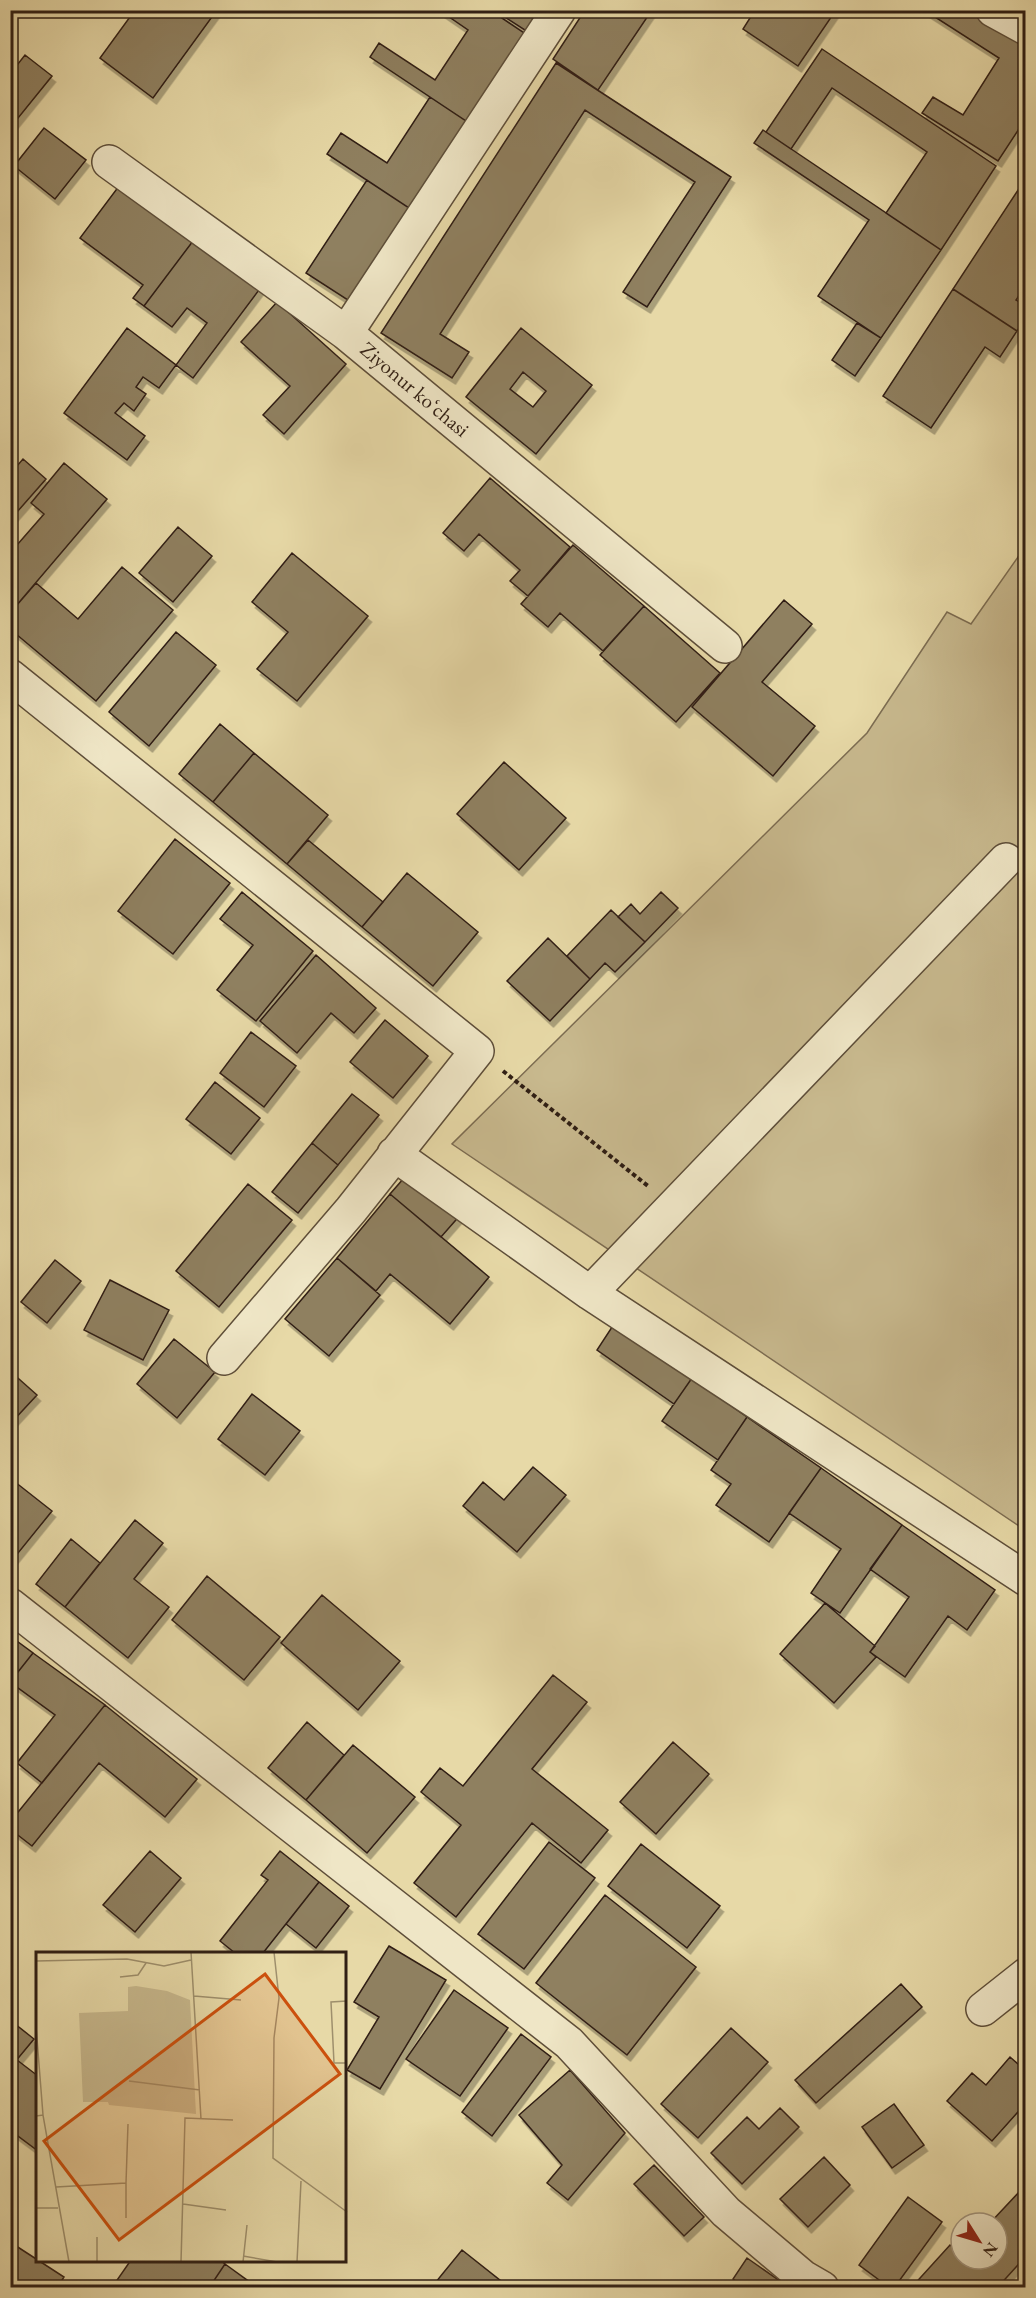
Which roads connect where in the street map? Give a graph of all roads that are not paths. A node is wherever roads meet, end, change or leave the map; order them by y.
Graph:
1 (559, 10) edge
2 (993, 10) edge
3 (1026, 28) edge
4 (109, 162) dead end
5 (346, 333) junction
6 (725, 646) dead end
7 (10, 676) edge
8 (1006, 860) dead end
9 (393, 1154) junction
10 (590, 1293) junction
11 (224, 1358) dead end
12 (1026, 1579) edge
13 (10, 1605) edge
14 (1026, 1976) edge
15 (983, 2009) dead end
16 (822, 2288) edge

1 - 5 street, Ziyonur koʻchasi
2 - 3 street
4 - 5 street
5 - 6 street, Ziyonur koʻchasi
7 - 9 street
8 - 10 street
9 - 10 street
9 - 11 street
10 - 12 street
13 - 16 street
14 - 15 street

